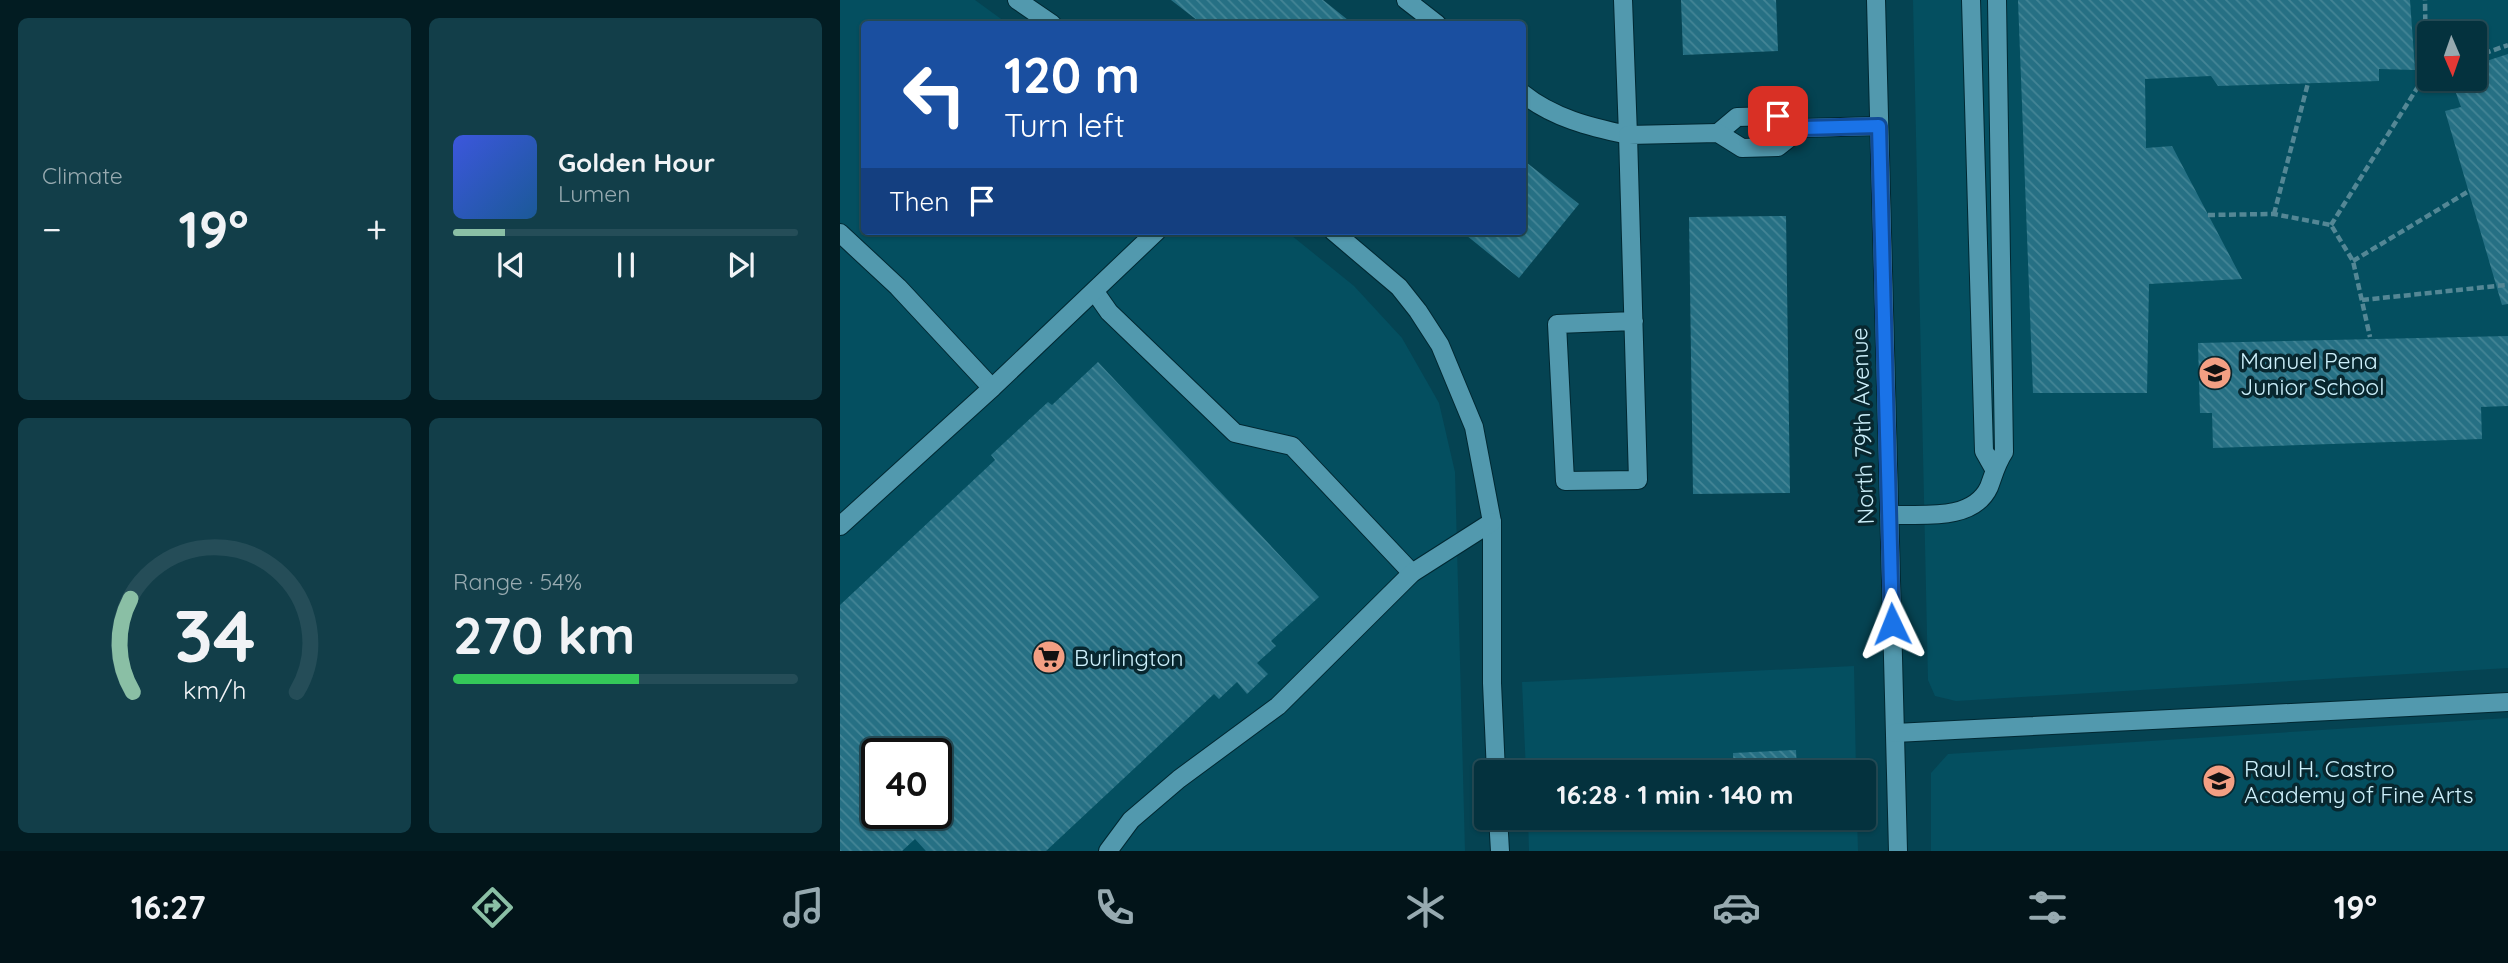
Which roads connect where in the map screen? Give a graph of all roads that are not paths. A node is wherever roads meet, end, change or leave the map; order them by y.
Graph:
1 (1017, 0) edge
2 (1406, 0) edge
3 (1623, 0) edge
4 (1876, 0) edge
5 (1971, 0) edge
6 (1997, 0) edge
7 (1048, 21) edge
8 (1433, 21) edge
9 (1526, 96) edge
10 (1879, 126) junction
11 (1802, 128) junction
12 (1718, 133) junction
13 (1628, 135) junction
14 (840, 233) edge
15 (1153, 235) edge
16 (1338, 235) edge
17 (1095, 292) junction
18 (1634, 321) junction
19 (992, 388) junction
20 (1993, 467) junction
21 (1889, 516) junction
22 (1492, 522) junction
23 (840, 526) edge
24 (1412, 573) junction
25 (2508, 702) edge
26 (1895, 733) junction
27 (1495, 760) edge
28 (1499, 830) edge
29 (1108, 851) edge
30 (1500, 851) edge
31 (1898, 851) edge

1 - 7 street
2 - 8 street
3 - 13 street
4 - 10 street, North 79th Avenue
5 - 20 street
6 - 20 street
9 - 13 street
10 - 11 street
10 - 21 street, North 79th Avenue
11 - 12 street
11 - 12 street
12 - 13 street
13 - 18 street
14 - 19 street
15 - 17 street
16 - 22 street
17 - 19 street
17 - 24 street
18 - 18 street
19 - 23 street
20 - 21 street
21 - 26 street, North 79th Avenue
22 - 24 street
22 - 27 street
24 - 29 street
25 - 26 street
26 - 31 street, North 79th Avenue
28 - 30 street

